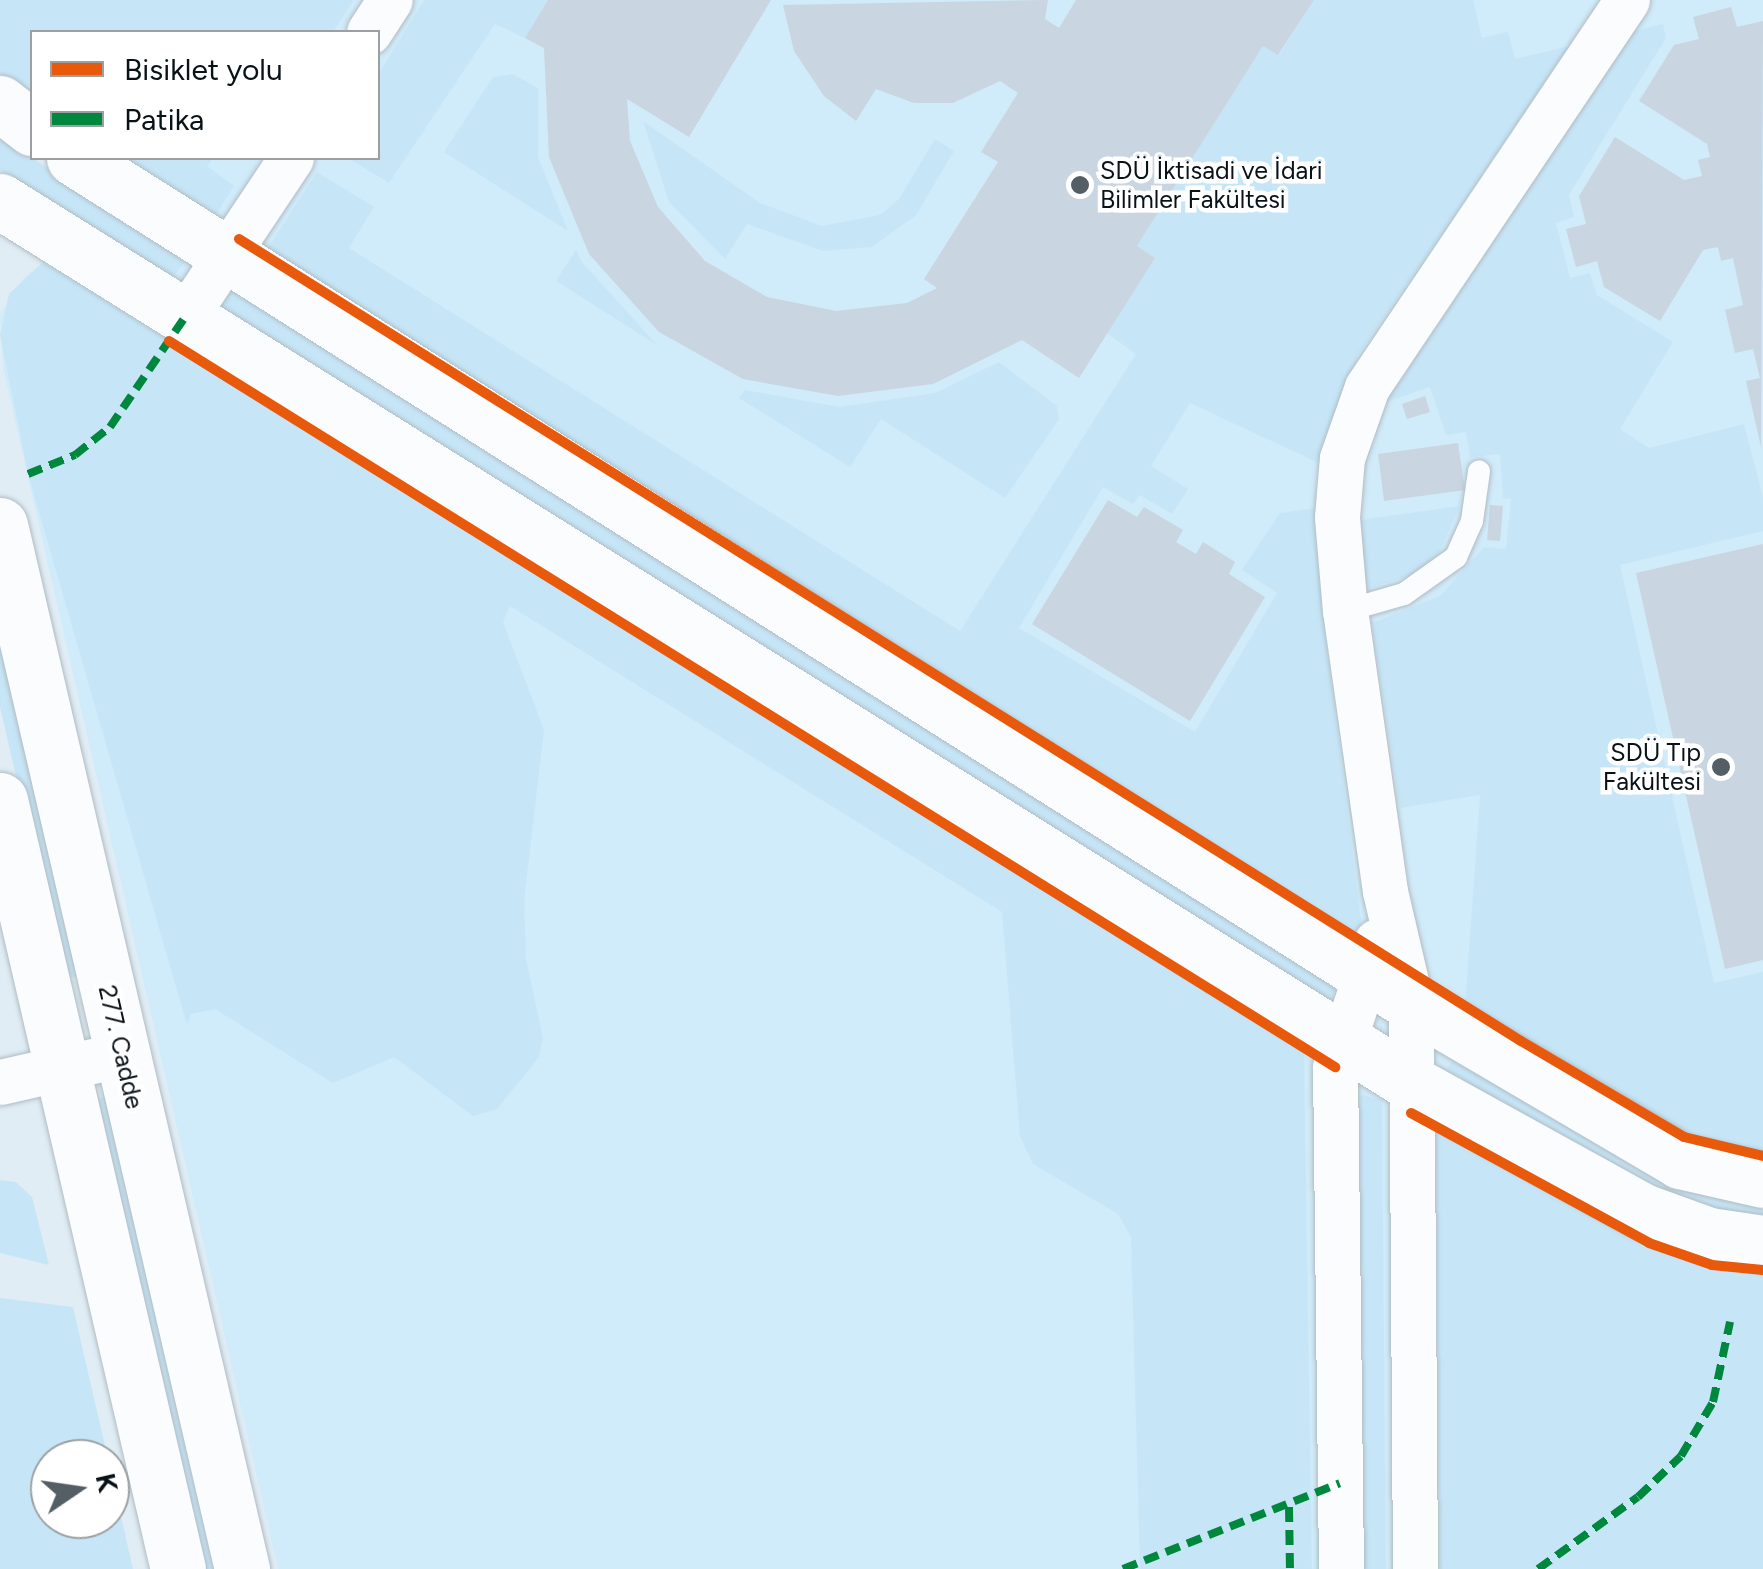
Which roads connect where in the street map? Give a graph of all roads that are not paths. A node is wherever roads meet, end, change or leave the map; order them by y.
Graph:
1 (390, 0) edge
2 (1627, 0) edge
3 (370, 30) edge
4 (0, 104) edge
5 (30, 126) edge
6 (289, 160) edge
7 (85, 165) edge
8 (12, 222) edge
9 (227, 257) junction
10 (185, 317) junction
11 (1479, 471) dead end
12 (0, 525) edge
13 (1345, 611) junction
14 (0, 800) edge
15 (1385, 890) junction
16 (1364, 973) junction
17 (1411, 1003) junction
18 (1340, 1038) junction
19 (123, 1054) junction
20 (62, 1068) junction
21 (0, 1082) edge
22 (1411, 1084) junction
23 (1763, 1180) edge
24 (1763, 1243) edge
25 (178, 1569) edge
26 (242, 1569) edge
27 (1341, 1569) edge
28 (1415, 1569) edge

1 - 3 street
2 - 13 street
4 - 5 street
6 - 9 street
7 - 9 street
8 - 10 street
9 - 10 street
9 - 16 street
10 - 18 street
11 - 13 lane
12 - 19 street, 277. Cadde
13 - 15 street
14 - 20 street
15 - 16 street
15 - 17 street
16 - 17 street
16 - 18 street
17 - 22 street
17 - 23 street
18 - 22 street
18 - 27 street
19 - 20 street
19 - 26 street, 277. Cadde
20 - 21 street
20 - 25 street
22 - 24 street
22 - 28 street

